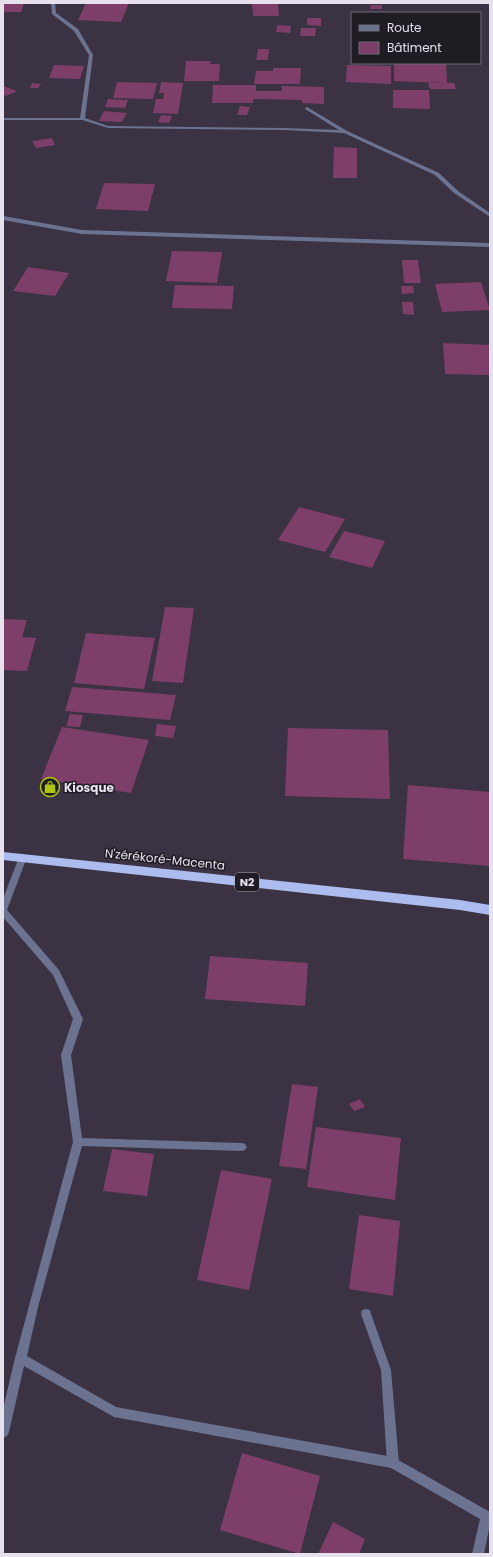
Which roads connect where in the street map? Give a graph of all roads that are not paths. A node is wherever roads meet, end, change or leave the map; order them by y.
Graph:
1 (54, 4) edge
2 (307, 108) dead end
3 (3, 119) edge
4 (82, 119) junction
5 (345, 132) junction
6 (490, 215) edge
7 (3, 218) edge
8 (490, 245) edge
9 (3, 856) edge
10 (23, 857) junction
11 (3, 910) edge
12 (490, 910) edge
13 (78, 1142) junction
14 (242, 1148) dead end
15 (366, 1314) dead end
16 (20, 1358) junction
17 (3, 1432) edge
18 (393, 1463) junction
19 (488, 1516) edge
20 (478, 1554) edge

1 - 4 street
2 - 5 street
3 - 4 street
4 - 5 street
5 - 6 street
7 - 8 street
9 - 10 highway, N'zérékoré-Macenta / N2
10 - 11 street
10 - 12 highway, N'zérékoré-Macenta / N2
11 - 13 street
13 - 14 street
13 - 16 street
15 - 18 street
16 - 17 street
16 - 18 street
18 - 19 street
19 - 20 street

